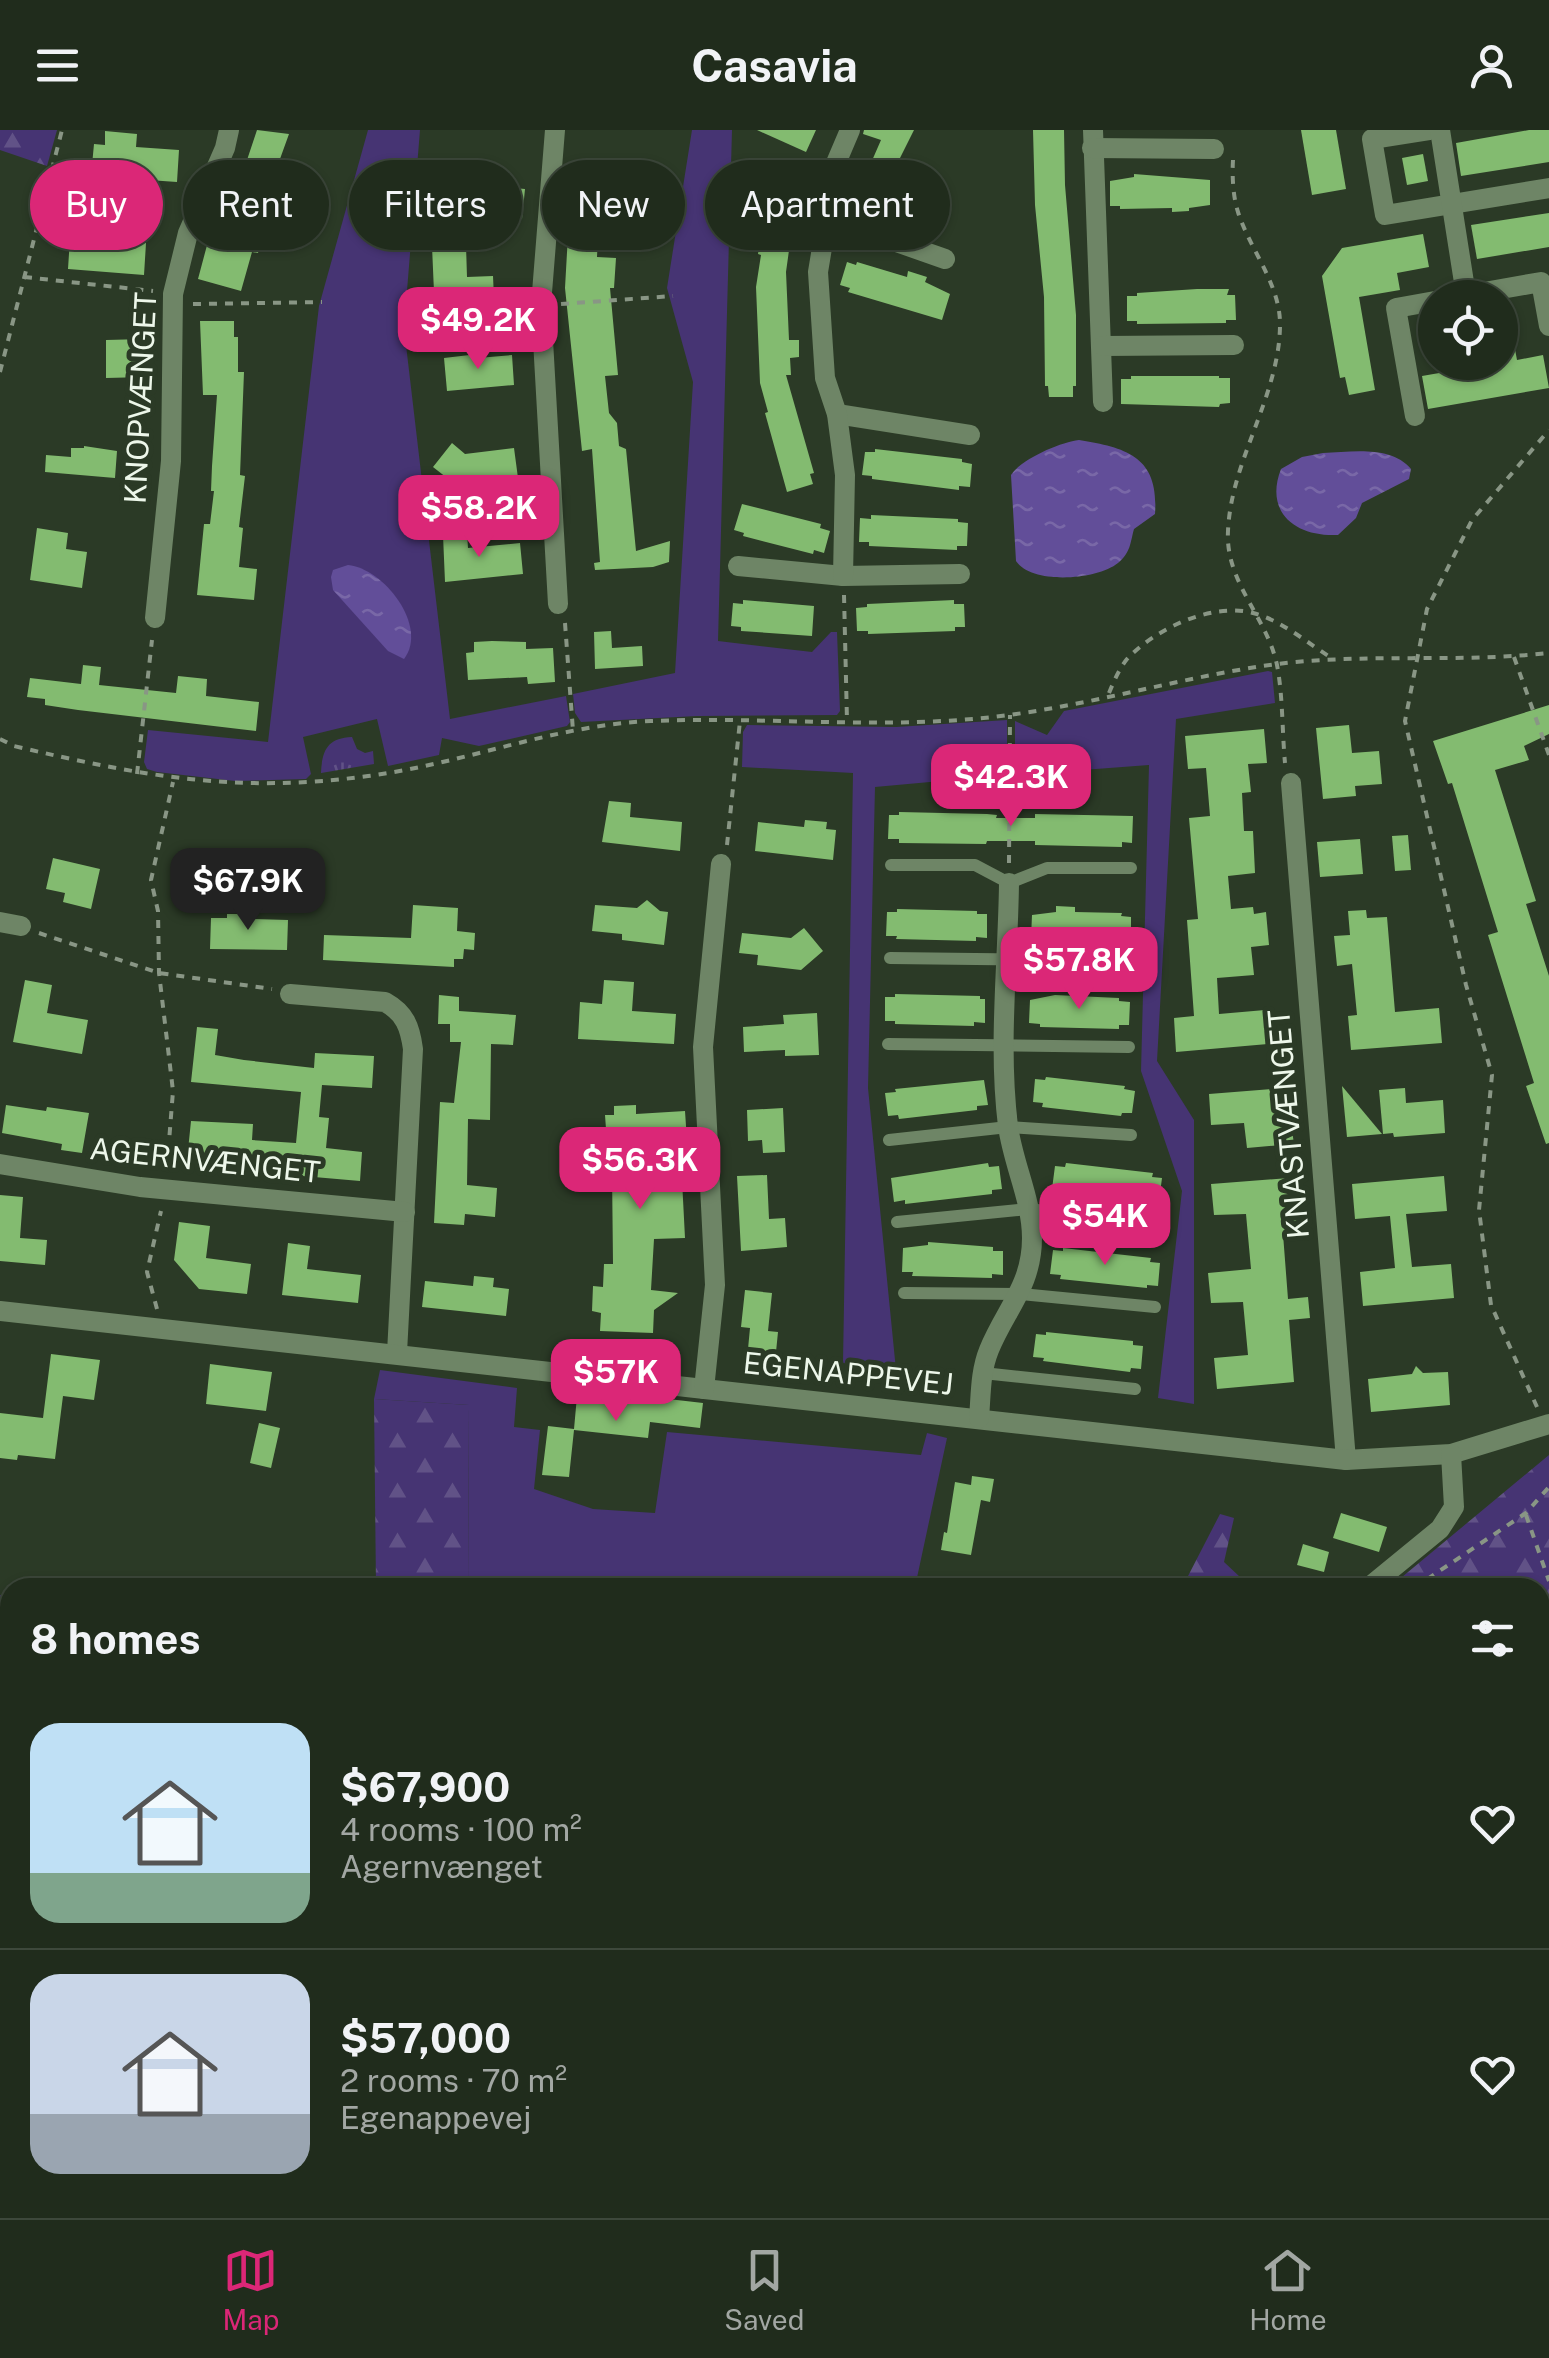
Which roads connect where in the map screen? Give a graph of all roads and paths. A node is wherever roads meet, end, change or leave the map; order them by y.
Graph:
1 (62, 130) edge
2 (229, 130) edge
3 (555, 130) edge
4 (850, 130) edge
5 (1428, 130) edge
6 (1440, 130) edge
7 (1093, 139) edge
8 (1224, 149) joint
9 (837, 160) edge
10 (1549, 188) edge
11 (1451, 204) junction
12 (821, 250) edge
13 (919, 250) edge
14 (945, 259) dead end
15 (24, 278) junction
16 (1458, 280) edge
17 (1518, 286) edge
18 (673, 296) dead end
19 (173, 299) junction
20 (322, 302) dead end
21 (1418, 304) edge
22 (541, 310) junction
23 (403, 318) dead end
24 (1549, 326) edge
25 (1234, 345) dead end
26 (1102, 346) junction
27 (0, 372) edge
28 (1103, 402) dead end
29 (837, 414) junction
30 (1415, 416) dead end
31 (1549, 430) edge
32 (970, 435) dead end
33 (738, 566) dead end
34 (960, 574) dead end
35 (843, 576) junction
36 (558, 604) joint
37 (1253, 612) junction
38 (155, 618) joint
39 (1549, 653) edge
40 (1514, 657) junction
41 (1333, 659) junction
42 (1416, 659) junction
43 (1276, 664) junction
44 (1107, 695) junction
45 (1010, 715) junction
46 (740, 721) junction
47 (847, 721) junction
48 (573, 731) junction
49 (0, 739) edge
50 (1549, 755) edge
51 (137, 774) junction
52 (174, 779) junction
53 (1291, 783) joint
54 (721, 864) joint
55 (891, 865) dead end
56 (1131, 868) dead end
57 (1009, 883) junction
58 (10, 924) edge
59 (890, 958) dead end
60 (1008, 960) junction
61 (1130, 962) dead end
62 (159, 973) junction
63 (290, 994) joint
64 (888, 1044) dead end
65 (1006, 1045) junction
66 (1129, 1047) dead end
67 (1008, 1126) junction
68 (1130, 1135) dead end
69 (889, 1140) dead end
70 (0, 1164) edge
71 (165, 1189) junction
72 (1028, 1209) junction
73 (405, 1212) junction
74 (897, 1222) dead end
75 (1157, 1224) dead end
76 (904, 1294) dead end
77 (1021, 1294) junction
78 (1155, 1307) dead end
79 (0, 1311) edge
80 (162, 1328) junction
81 (396, 1353) junction
82 (982, 1373) junction
83 (704, 1389) junction
84 (1135, 1389) dead end
85 (1534, 1400) dead end
86 (1549, 1400) edge
87 (1543, 1415) edge
88 (979, 1418) junction
89 (1451, 1454) junction
90 (1346, 1460) junction
91 (1549, 1487) edge
92 (1526, 1513) junction
93 (1380, 1578) edge
94 (1429, 1578) edge
95 (1548, 1578) edge

1 - 15 path
2 - 19 street, KNOPVÆNGET
3 - 22 street
4 - 9 street
5 - 11 street
6 - 11 street
7 - 8 street
7 - 26 street
8 - 37 path
10 - 11 street
11 - 16 street
12 - 29 street
13 - 14 street
15 - 19 path
15 - 27 path
17 - 24 street
18 - 22 path
19 - 20 path
19 - 38 street, KNOPVÆNGET
21 - 30 street
22 - 23 path
22 - 36 street
25 - 26 street
26 - 28 street
29 - 32 street
29 - 35 street
31 - 42 path
33 - 35 street
34 - 35 street
35 - 47 path
36 - 48 path
37 - 41 path
37 - 43 path
37 - 44 path
38 - 51 path
39 - 40 path
40 - 42 path
40 - 50 path
41 - 42 path
41 - 43 path
42 - 85 path
43 - 44 path
43 - 53 path
44 - 45 path
45 - 47 path
45 - 57 path
46 - 47 path
46 - 48 path
46 - 54 path
48 - 52 path
49 - 51 path
51 - 52 path
52 - 62 path
53 - 90 street, KNASTVÆNGET
54 - 83 street
55 - 57 lane
56 - 57 lane
57 - 60 street
58 - 62 path
59 - 60 lane
60 - 61 lane
60 - 65 street
62 - 63 path
62 - 71 path
63 - 73 street
64 - 65 lane
65 - 66 lane
65 - 67 street
67 - 68 lane
67 - 69 lane
67 - 72 street
70 - 71 street, AGERNVÆNGET
71 - 73 street, AGERNVÆNGET
71 - 80 path
72 - 74 lane
72 - 75 lane
72 - 77 street
73 - 81 street
76 - 77 lane
77 - 78 lane
77 - 82 street
79 - 80 street, EGENAPPEVEJ
80 - 81 street, EGENAPPEVEJ
81 - 83 street, EGENAPPEVEJ
82 - 84 lane
82 - 88 street
83 - 88 street, EGENAPPEVEJ
86 - 87 path
87 - 89 street, EGENAPPEVEJ
88 - 90 street, EGENAPPEVEJ
89 - 90 street, EGENAPPEVEJ
89 - 93 street
91 - 92 path
92 - 94 path
92 - 95 path

